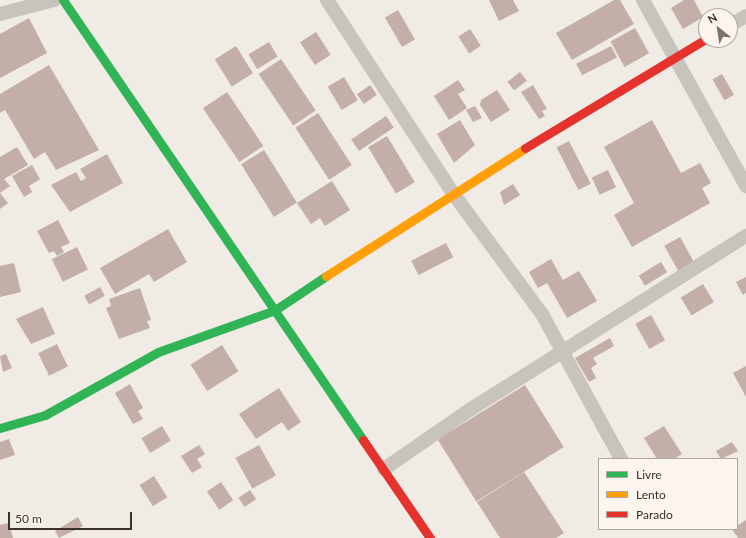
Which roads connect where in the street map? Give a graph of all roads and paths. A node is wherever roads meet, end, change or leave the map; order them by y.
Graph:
1 (54, 0) edge
2 (63, 0) edge
3 (327, 0) edge
4 (643, 0) edge
5 (0, 14) edge
6 (698, 44) edge
7 (677, 56) junction
8 (746, 186) edge
9 (452, 192) junction
10 (746, 236) edge
11 (275, 310) junction
12 (562, 352) junction
13 (0, 428) edge
14 (620, 458) edge
15 (384, 469) junction
16 (430, 538) edge

1 - 5 street
2 - 11 street
3 - 9 street
4 - 7 street
6 - 7 street
7 - 8 street
7 - 9 street
9 - 11 street
9 - 12 street
10 - 12 street
11 - 13 street
11 - 15 street
12 - 14 street
12 - 15 street
15 - 16 street

